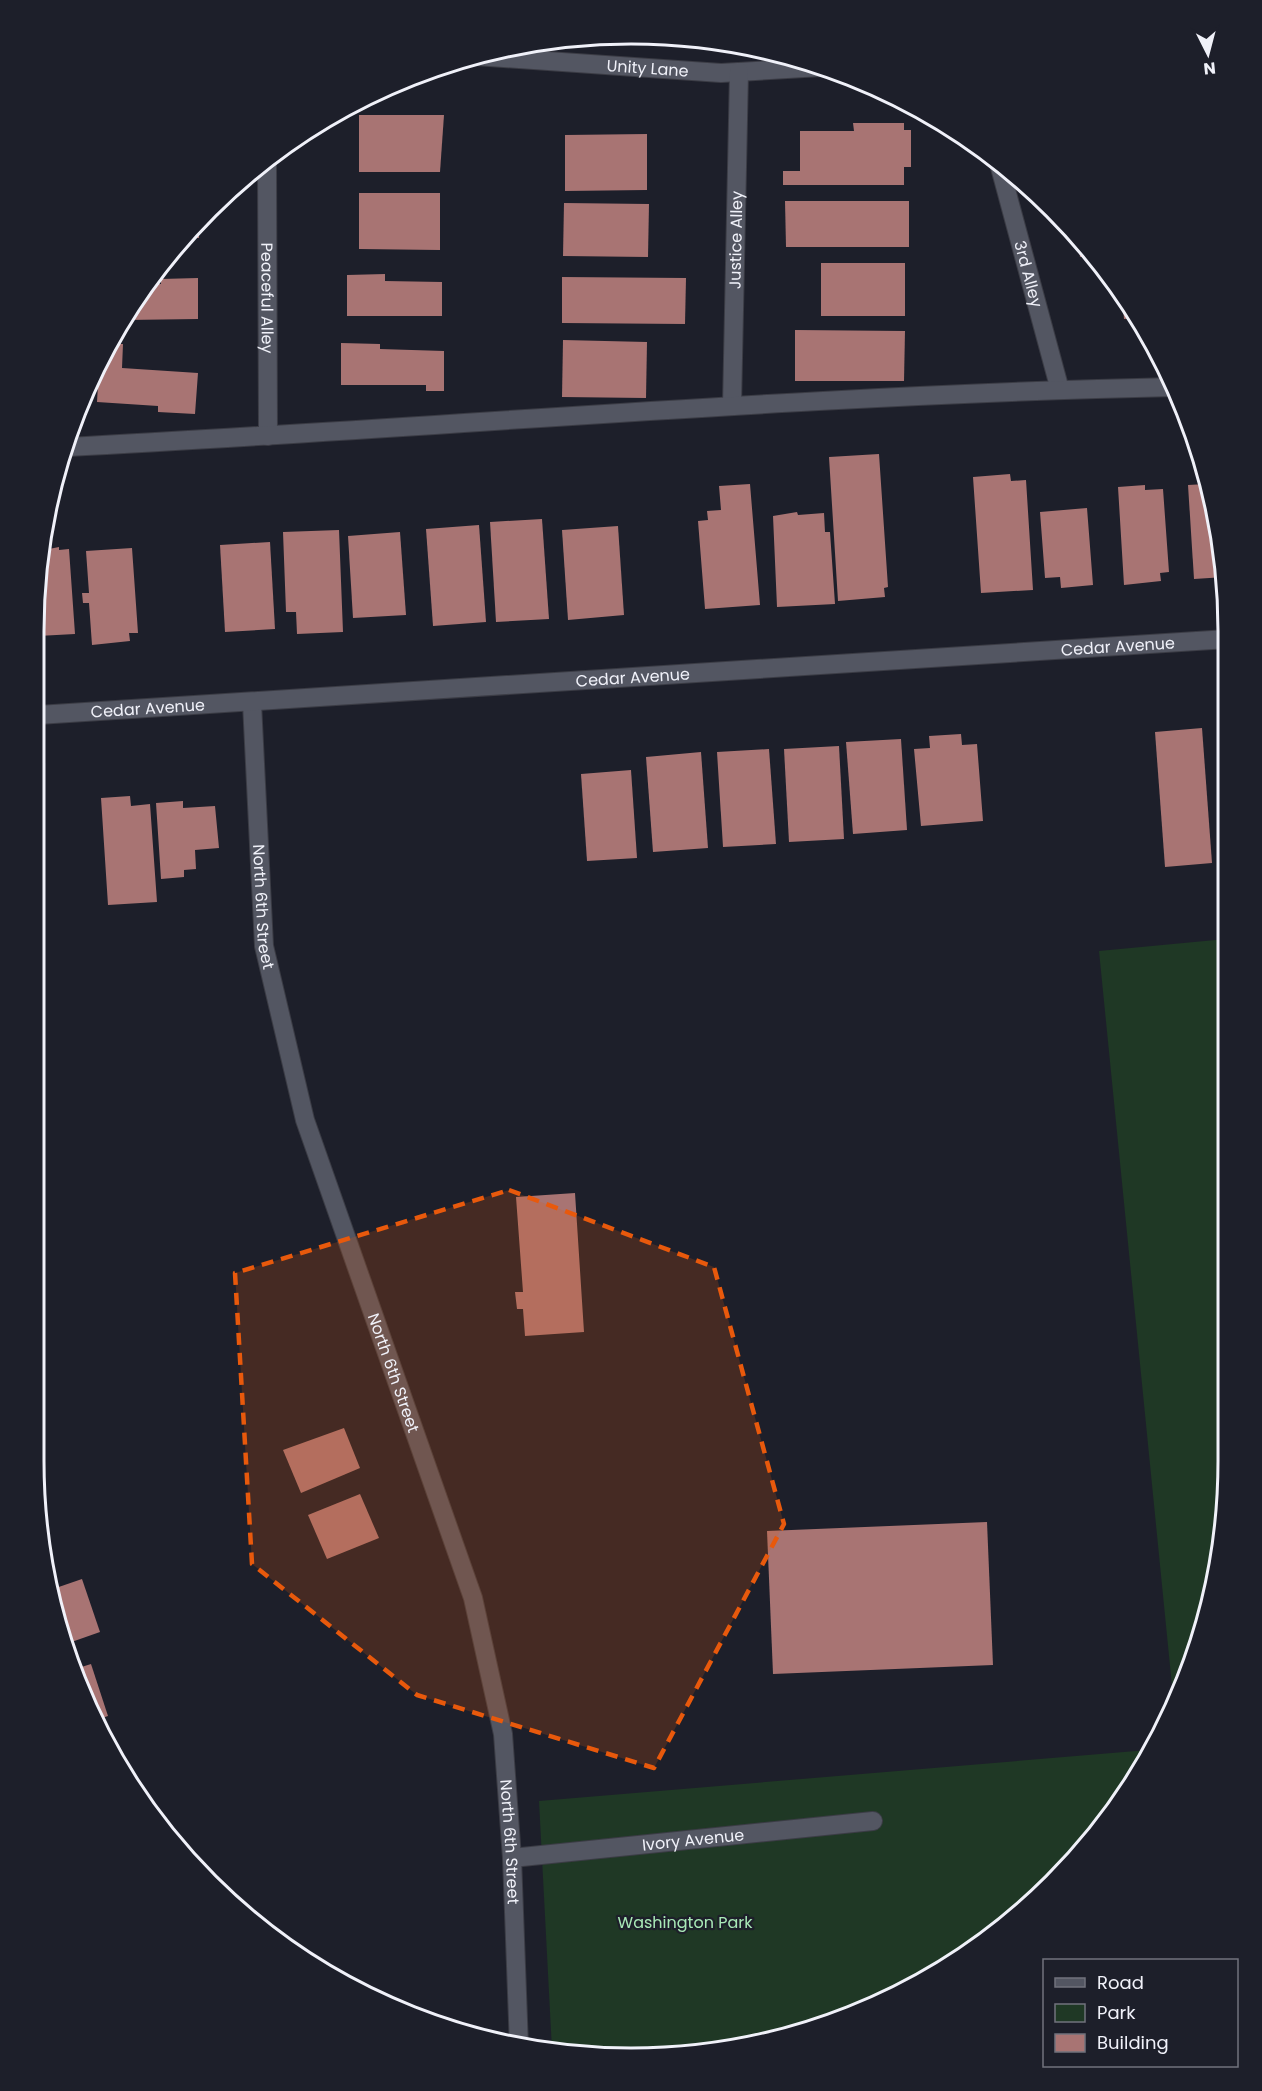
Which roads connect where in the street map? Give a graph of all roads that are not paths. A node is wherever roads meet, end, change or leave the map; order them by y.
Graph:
1 (504, 58) edge
2 (796, 68) edge
3 (739, 72) junction
4 (267, 170) edge
5 (1002, 176) edge
6 (1165, 387) edge
7 (1059, 390) junction
8 (732, 406) junction
9 (268, 436) junction
10 (74, 447) edge
11 (1218, 640) edge
12 (252, 703) junction
13 (44, 715) edge
14 (873, 1821) dead end
15 (512, 1858) junction
16 (519, 2036) edge

1 - 3 street, Unity Lane
2 - 3 street, Unity Lane
3 - 8 street, Justice Alley
4 - 9 street, Peaceful Alley
5 - 7 street, 3rd Alley
6 - 7 street
7 - 8 street
8 - 9 street
9 - 10 street
11 - 12 street, Cedar Avenue
12 - 13 street, Cedar Avenue
12 - 15 street, North 6th Street
14 - 15 street, Ivory Avenue
15 - 16 street, North 6th Street

